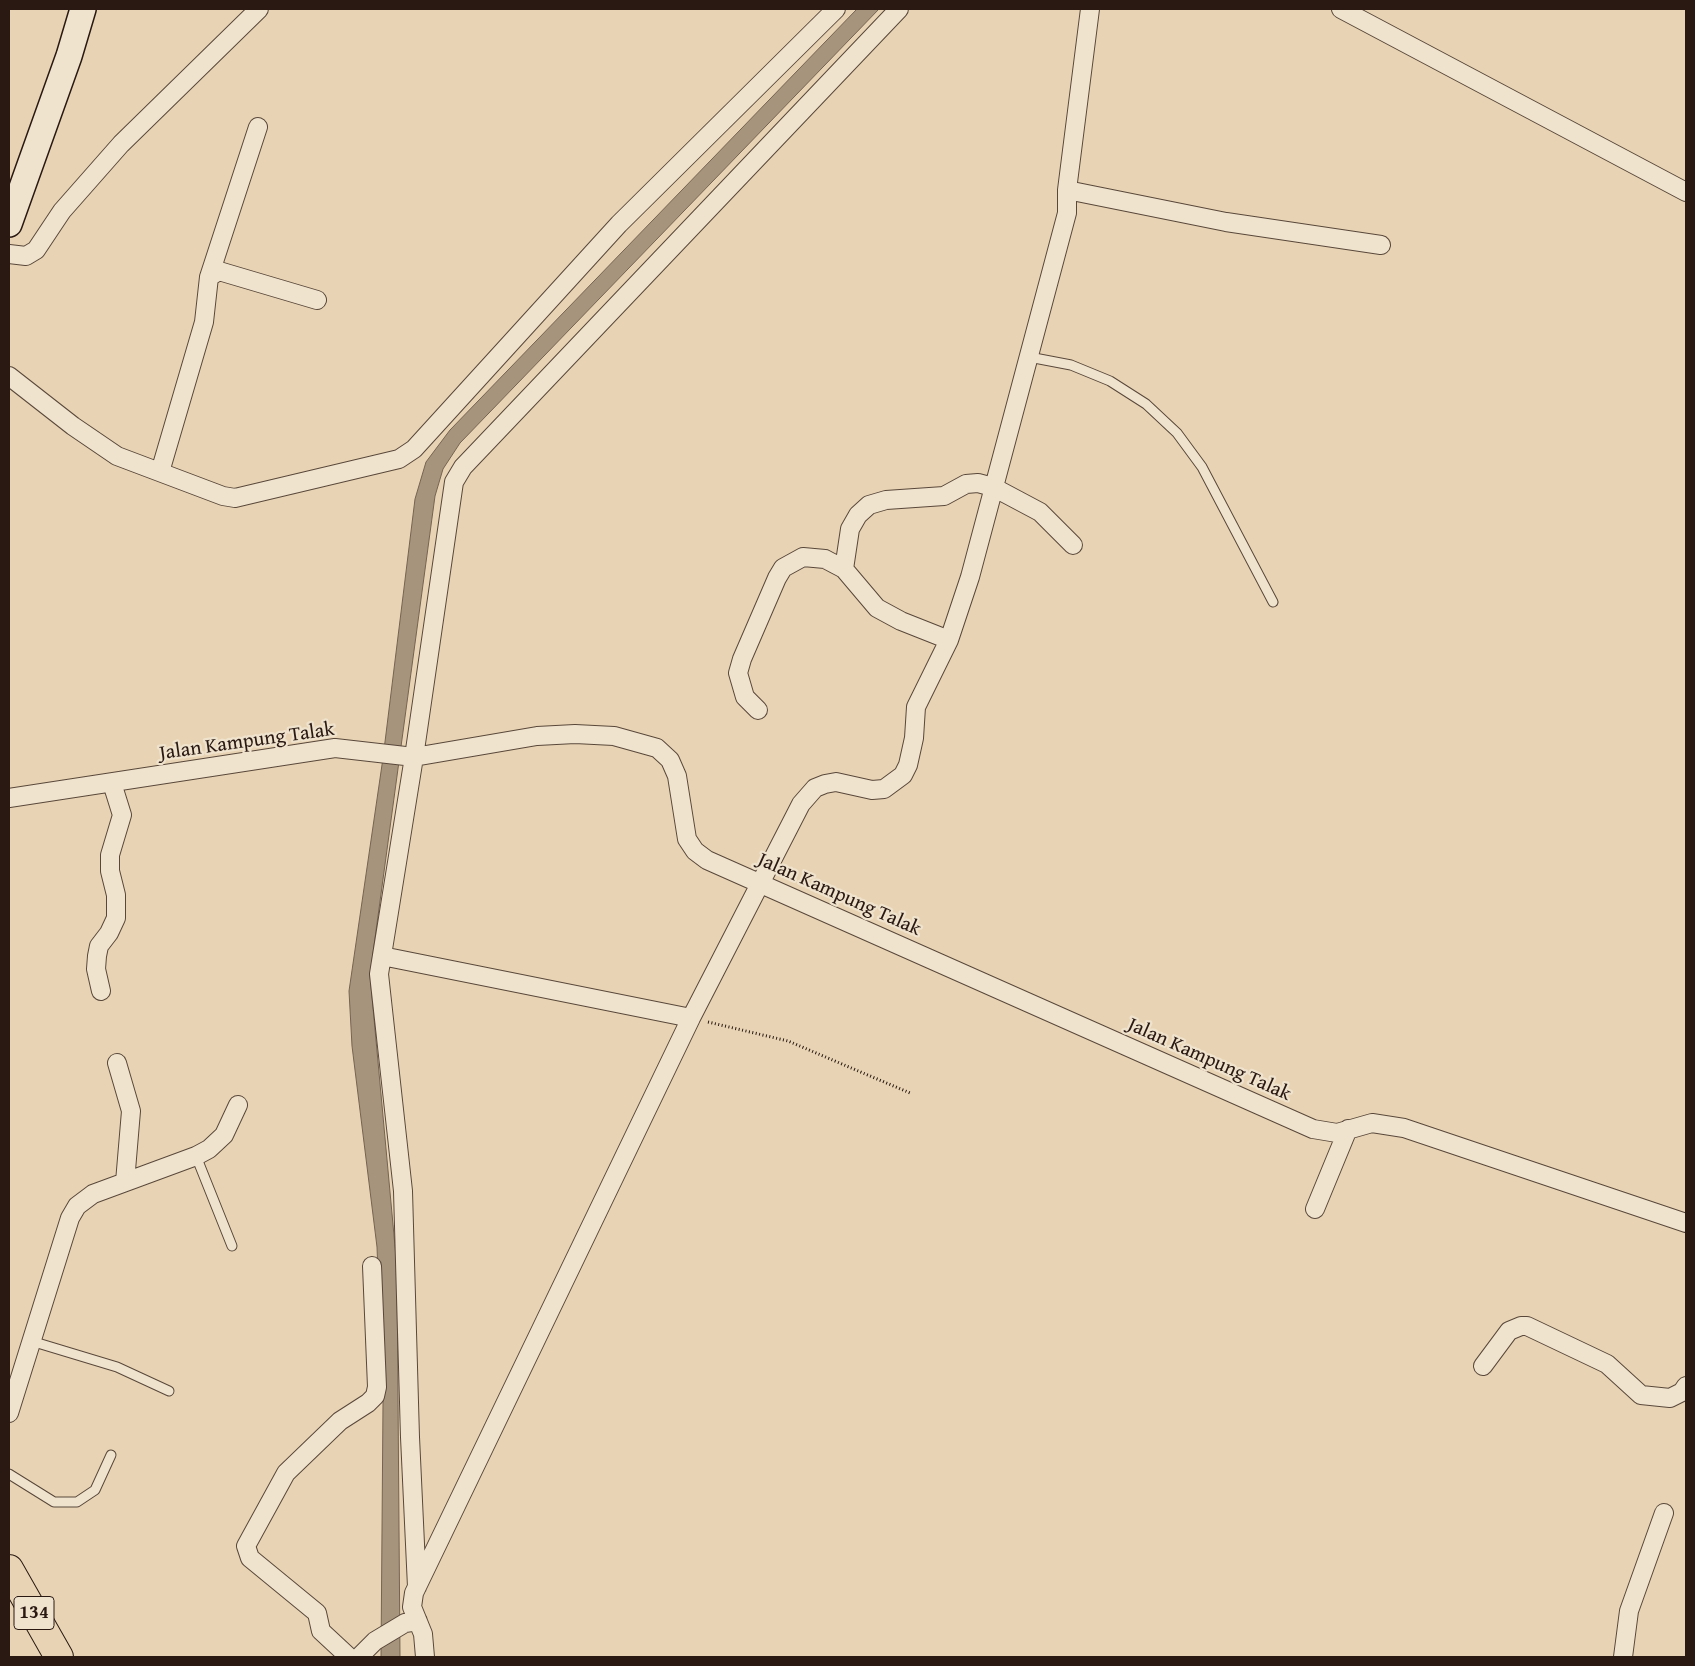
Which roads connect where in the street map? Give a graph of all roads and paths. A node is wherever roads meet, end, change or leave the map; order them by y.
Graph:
1 (83, 9) edge
2 (259, 9) edge
3 (836, 9) edge
4 (899, 9) edge
5 (1090, 9) edge
6 (1341, 9) edge
7 (258, 127) dead end
8 (1067, 190) junction
9 (1686, 192) edge
10 (9, 224) edge
11 (1381, 245) dead end
12 (9, 254) edge
13 (209, 277) junction
14 (317, 300) dead end
15 (1029, 357) junction
16 (9, 376) edge
17 (160, 472) junction
18 (993, 487) junction
19 (1073, 545) dead end
20 (844, 569) junction
21 (1273, 602) dead end
22 (949, 640) junction
23 (758, 710) dead end
24 (409, 756) junction
25 (112, 783) junction
26 (9, 798) edge
27 (761, 884) junction
28 (382, 956) junction
29 (101, 991) dead end
30 (691, 1018) junction
31 (117, 1063) dead end
32 (910, 1093) dead end
33 (238, 1105) dead end
34 (1348, 1129) junction
35 (196, 1156) junction
36 (125, 1182) junction
37 (1315, 1209) dead end
38 (1686, 1223) edge
39 (232, 1246) dead end
40 (372, 1266) dead end
41 (31, 1341) junction
42 (1483, 1366) dead end
43 (1686, 1386) edge
44 (169, 1390) dead end
45 (9, 1413) edge
46 (111, 1455) dead end
47 (9, 1474) edge
48 (1664, 1513) dead end
49 (9, 1569) edge
50 (417, 1588) junction
51 (411, 1622) junction
52 (59, 1657) edge
53 (349, 1657) edge
54 (359, 1657) edge
55 (425, 1657) edge
56 (1623, 1657) edge

1 - 10 street
2 - 12 street
3 - 17 street
4 - 24 street
5 - 8 street
6 - 9 street
7 - 13 street
8 - 11 street
8 - 15 street
13 - 14 street
13 - 17 street
15 - 18 street
15 - 21 lane
16 - 17 street
18 - 19 street
18 - 20 street
18 - 22 street
20 - 22 street
20 - 23 street
22 - 27 street
24 - 25 street, Jalan Kampung Talak
24 - 27 street, Jalan Kampung Talak
24 - 28 street
25 - 26 street, Jalan Kampung Talak
25 - 29 street
27 - 30 street
27 - 34 street, Jalan Kampung Talak
28 - 30 street
28 - 50 street
30 - 32 path
30 - 50 street
31 - 36 street
33 - 35 street
34 - 37 street
34 - 38 street, Jalan Kampung Talak
35 - 36 street
35 - 39 lane
36 - 41 street
40 - 53 street
41 - 44 lane
41 - 45 street
42 - 43 street
46 - 47 lane
48 - 56 street
49 - 52 main road, 134
50 - 51 street
51 - 54 street
51 - 55 street

